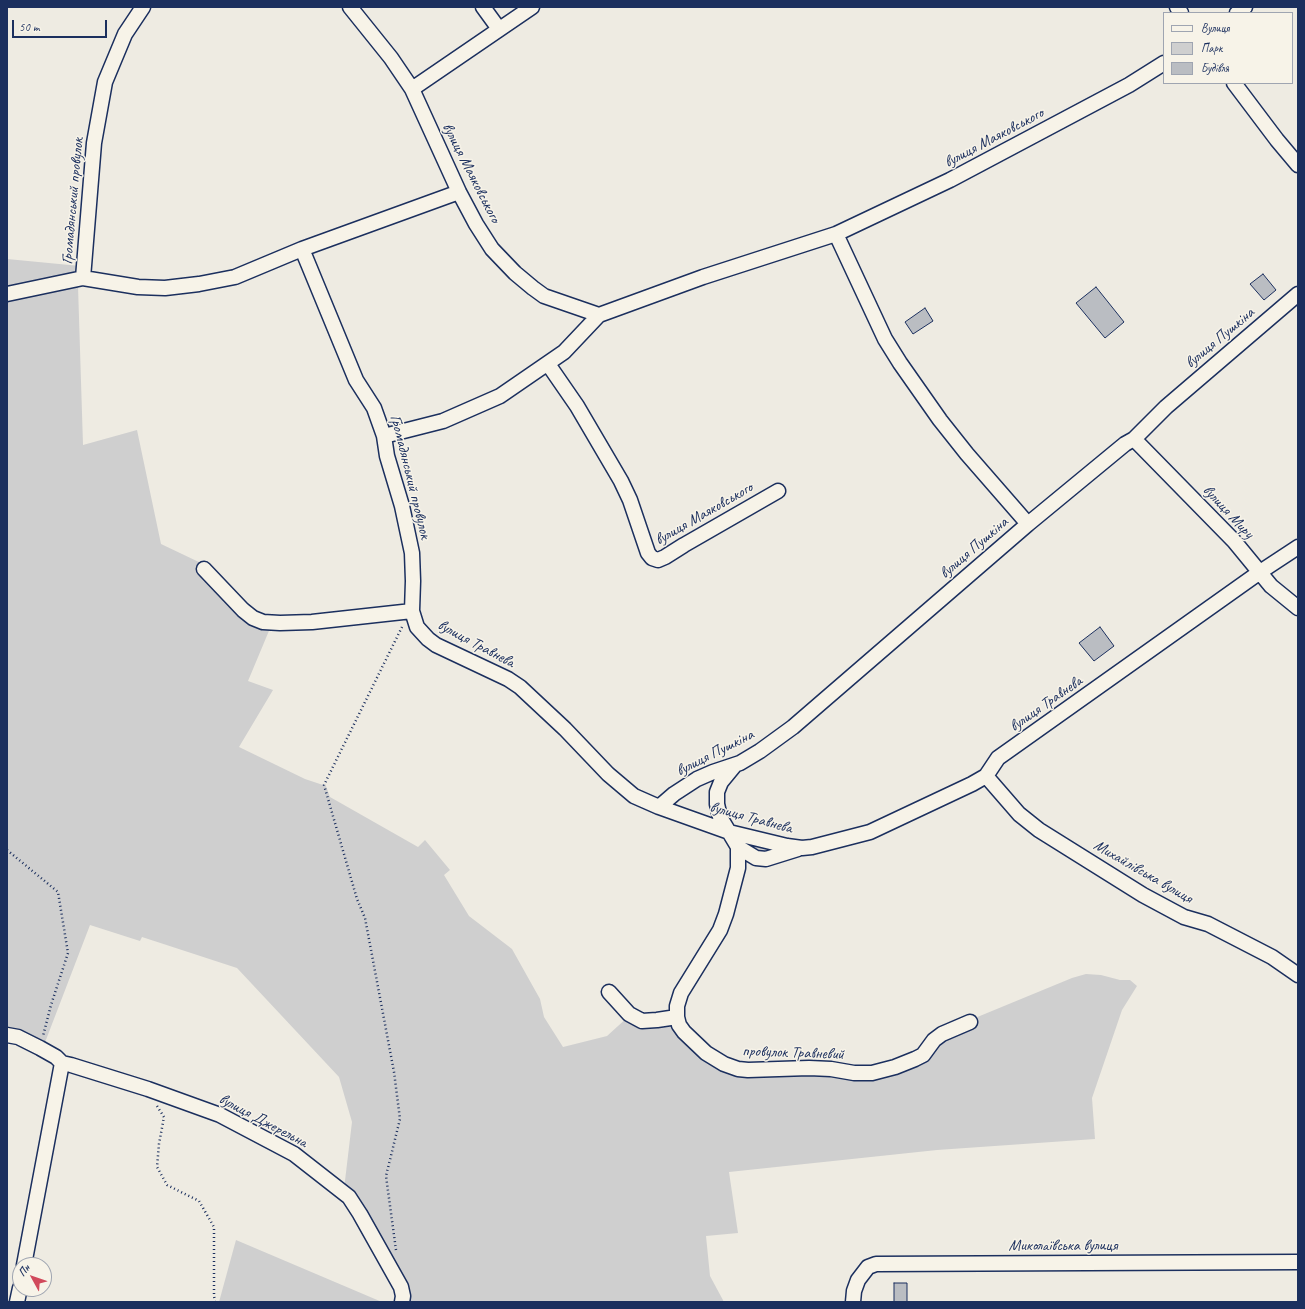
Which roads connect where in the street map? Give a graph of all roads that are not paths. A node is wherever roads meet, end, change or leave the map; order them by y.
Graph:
1 (143, 7) edge
2 (350, 7) edge
3 (483, 7) edge
4 (532, 7) edge
5 (499, 29) junction
6 (1163, 64) edge
7 (1235, 84) edge
8 (412, 89) junction
9 (1298, 164) edge
10 (459, 192) junction
11 (836, 234) junction
12 (302, 249) junction
13 (83, 278) junction
14 (7, 294) edge
15 (1298, 294) edge
16 (599, 315) junction
17 (548, 364) junction
18 (384, 436) junction
19 (1134, 439) junction
20 (778, 491) dead end
21 (1028, 524) junction
22 (1298, 548) edge
23 (204, 569) dead end
24 (1260, 572) junction
25 (1298, 608) edge
26 (412, 611) junction
27 (735, 765) junction
28 (986, 776) junction
29 (659, 807) junction
30 (729, 832) junction
31 (738, 847) junction
32 (802, 848) junction
33 (1298, 975) edge
34 (609, 992) dead end
35 (677, 1017) junction
36 (970, 1022) dead end
37 (7, 1035) edge
38 (62, 1063) junction
39 (26, 1257) edge
40 (1298, 1262) edge
41 (402, 1302) edge
42 (852, 1302) edge

1 - 13 street, Громадянський провулок
2 - 8 street, вулиця Маяковського
3 - 5 street
4 - 5 street
5 - 8 street
6 - 11 street, вулиця Маяковського
7 - 9 street
8 - 10 street, вулиця Маяковського
10 - 12 street, Громадянський провулок
10 - 16 street, вулиця Маяковського
11 - 16 street, вулиця Маяковського
11 - 21 street
12 - 13 street, Громадянський провулок
12 - 18 street, Громадянський провулок
13 - 14 street
15 - 19 street, вулиця Пушкіна
16 - 17 street, вулиця Маяковського
17 - 18 street, вулиця Маяковського
17 - 20 street, вулиця Маяковського
18 - 26 street, Громадянський провулок
19 - 21 street, вулиця Пушкіна
19 - 24 street, вулиця Миру
21 - 27 street, вулиця Пушкіна
22 - 24 street, вулиця Травнева
23 - 26 street
24 - 25 street, вулиця Миру
24 - 28 street, вулиця Травнева
26 - 29 street, вулиця Травнева
27 - 29 street, вулиця Пушкіна
27 - 30 street
28 - 32 street, вулиця Травнева
28 - 33 street, Михайлівська вулиця
29 - 30 street, вулиця Травнева
30 - 31 street
30 - 32 street, вулиця Травнева
31 - 32 street
31 - 35 street
34 - 35 street
35 - 36 street, провулок Травневий
37 - 38 street, вулиця Джерельна
38 - 39 street
38 - 41 street, вулиця Джерельна
40 - 42 street, Миколаївська вулиця

